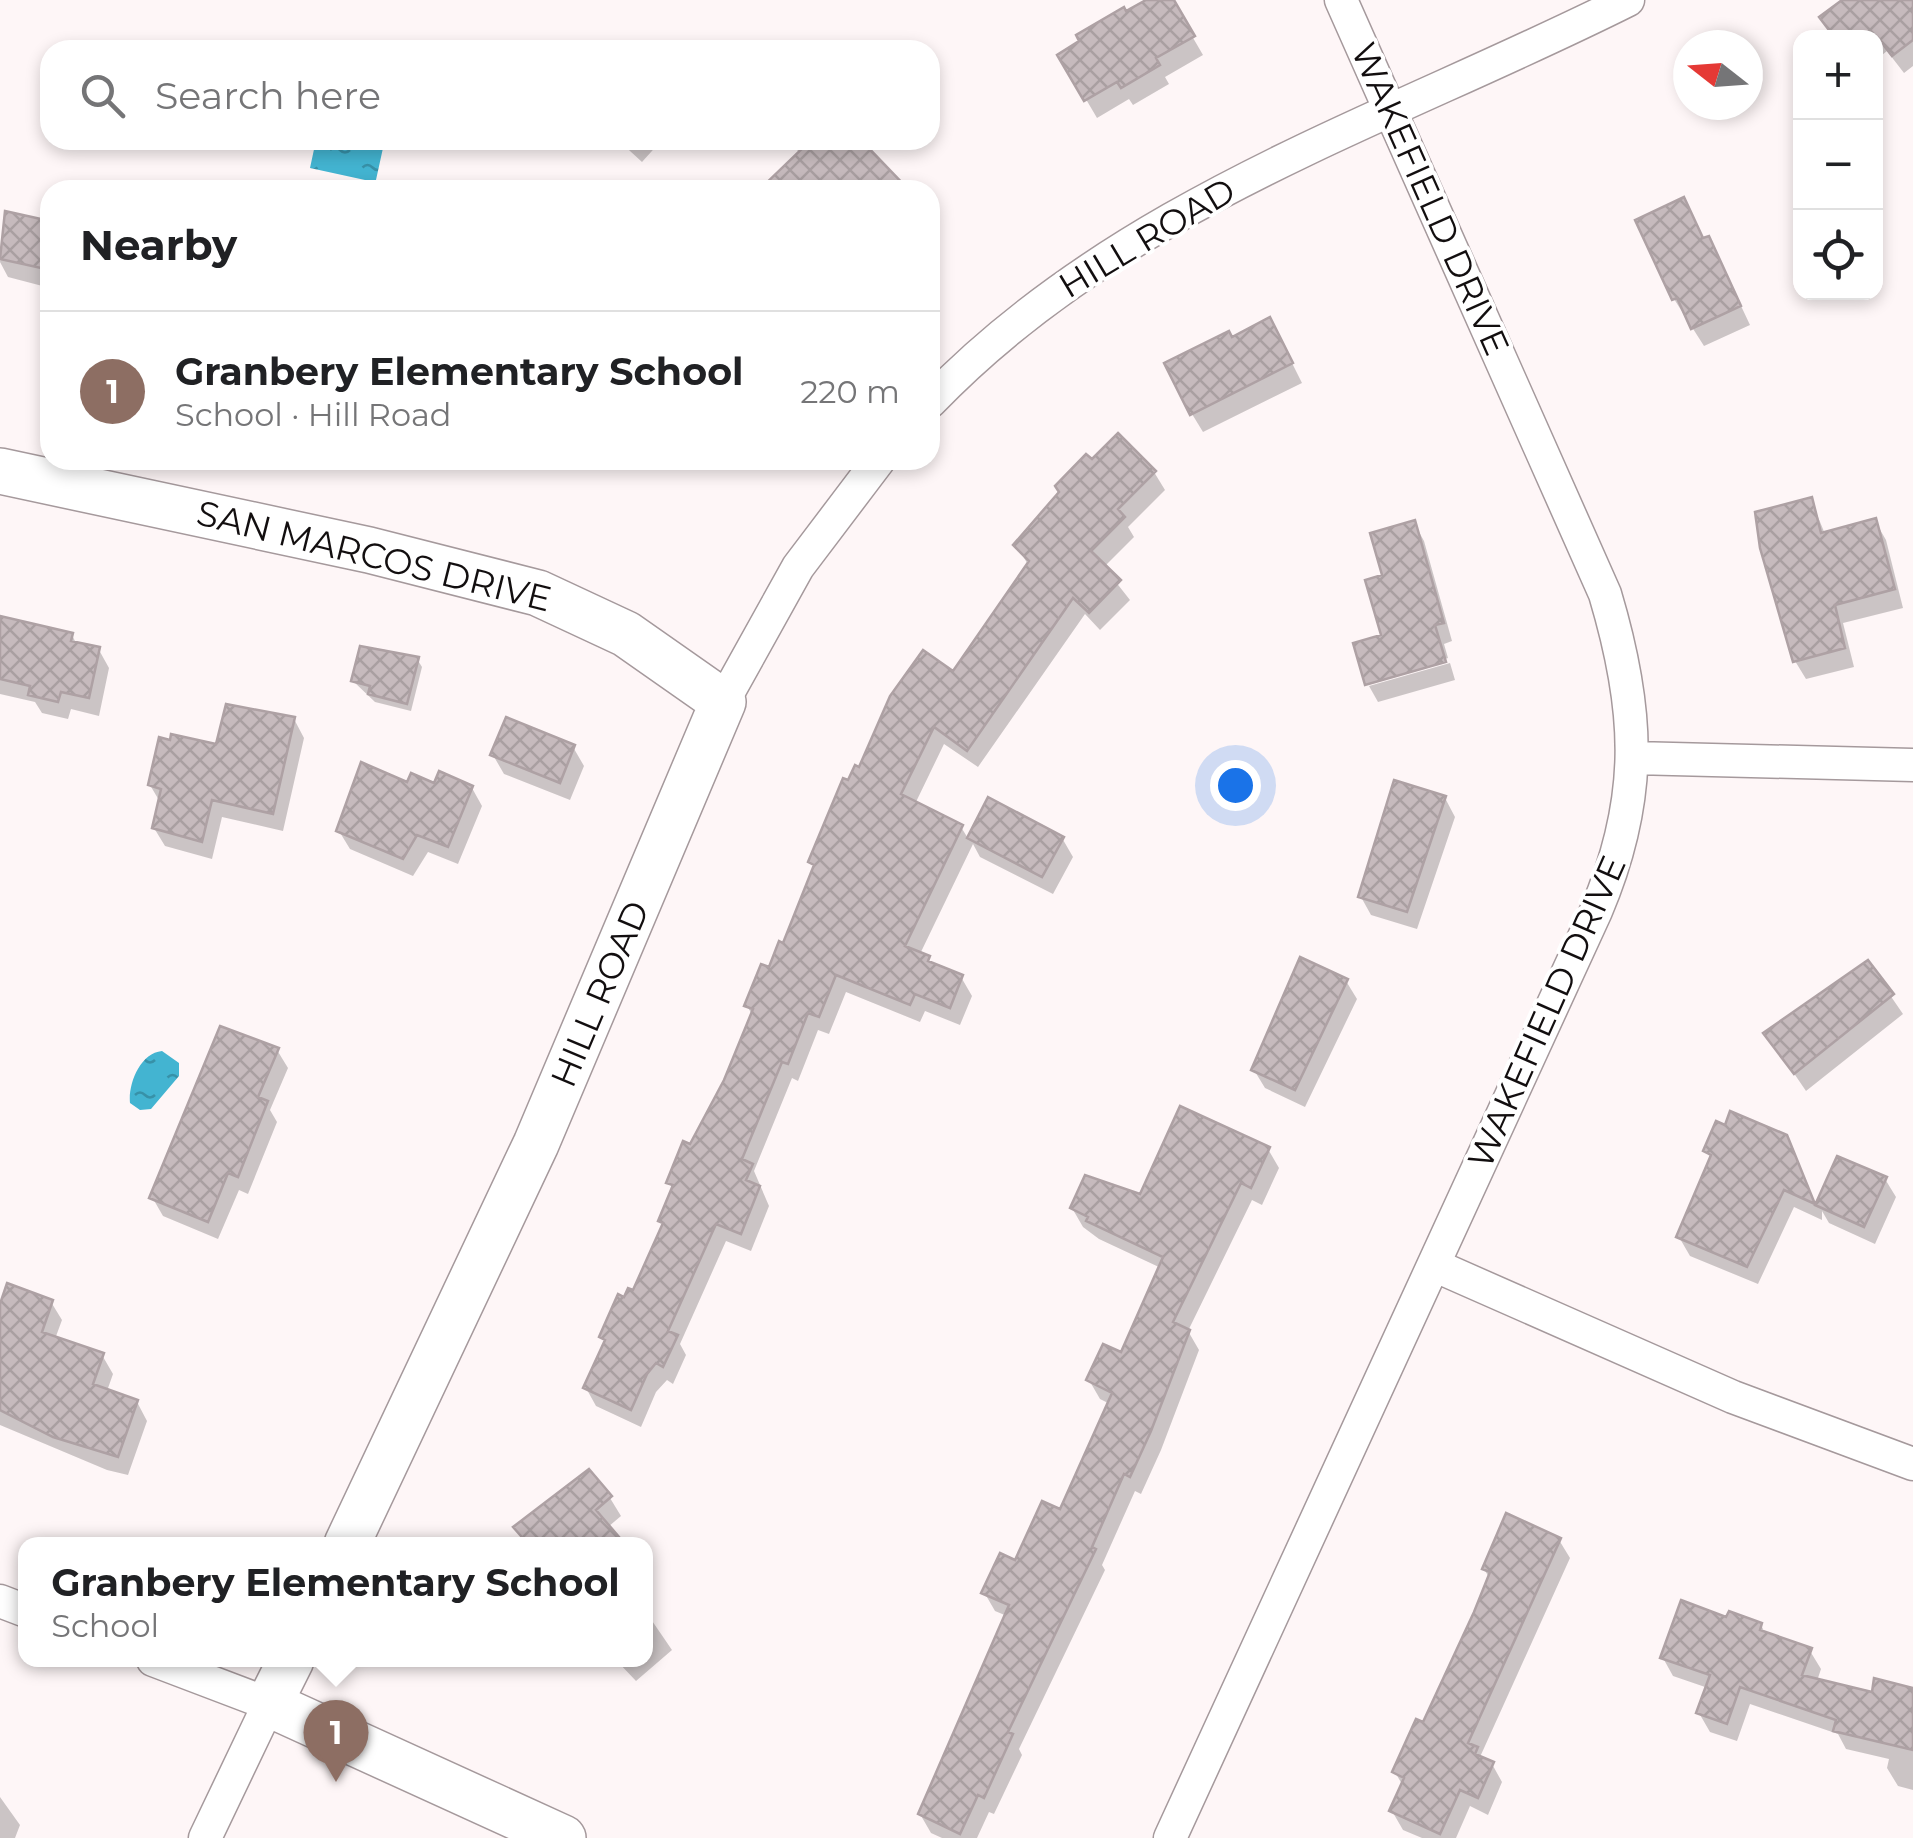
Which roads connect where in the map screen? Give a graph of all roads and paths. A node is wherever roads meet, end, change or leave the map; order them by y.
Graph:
1 (1341, 0) edge
2 (1628, 0) edge
3 (1388, 108) junction
4 (940, 392) edge
5 (0, 470) edge
6 (871, 470) edge
7 (723, 702) junction
8 (1634, 758) junction
9 (1913, 765) edge
10 (1436, 1266) junction
11 (1913, 1464) edge
12 (351, 1537) edge
13 (171, 1667) edge
14 (287, 1667) edge
15 (269, 1704) junction
16 (205, 1838) edge
17 (563, 1838) edge
18 (1170, 1838) edge

1 - 3 street, WAKEFIELD DRIVE
2 - 3 street, HILL ROAD
3 - 4 street, HILL ROAD
3 - 8 street, WAKEFIELD DRIVE
5 - 7 street, SAN MARCOS DRIVE
6 - 7 street, HILL ROAD
7 - 12 street, HILL ROAD
8 - 9 street
8 - 10 street, WAKEFIELD DRIVE
10 - 11 street
10 - 18 street, WAKEFIELD DRIVE
13 - 15 street
14 - 15 street
15 - 16 street
15 - 17 street

